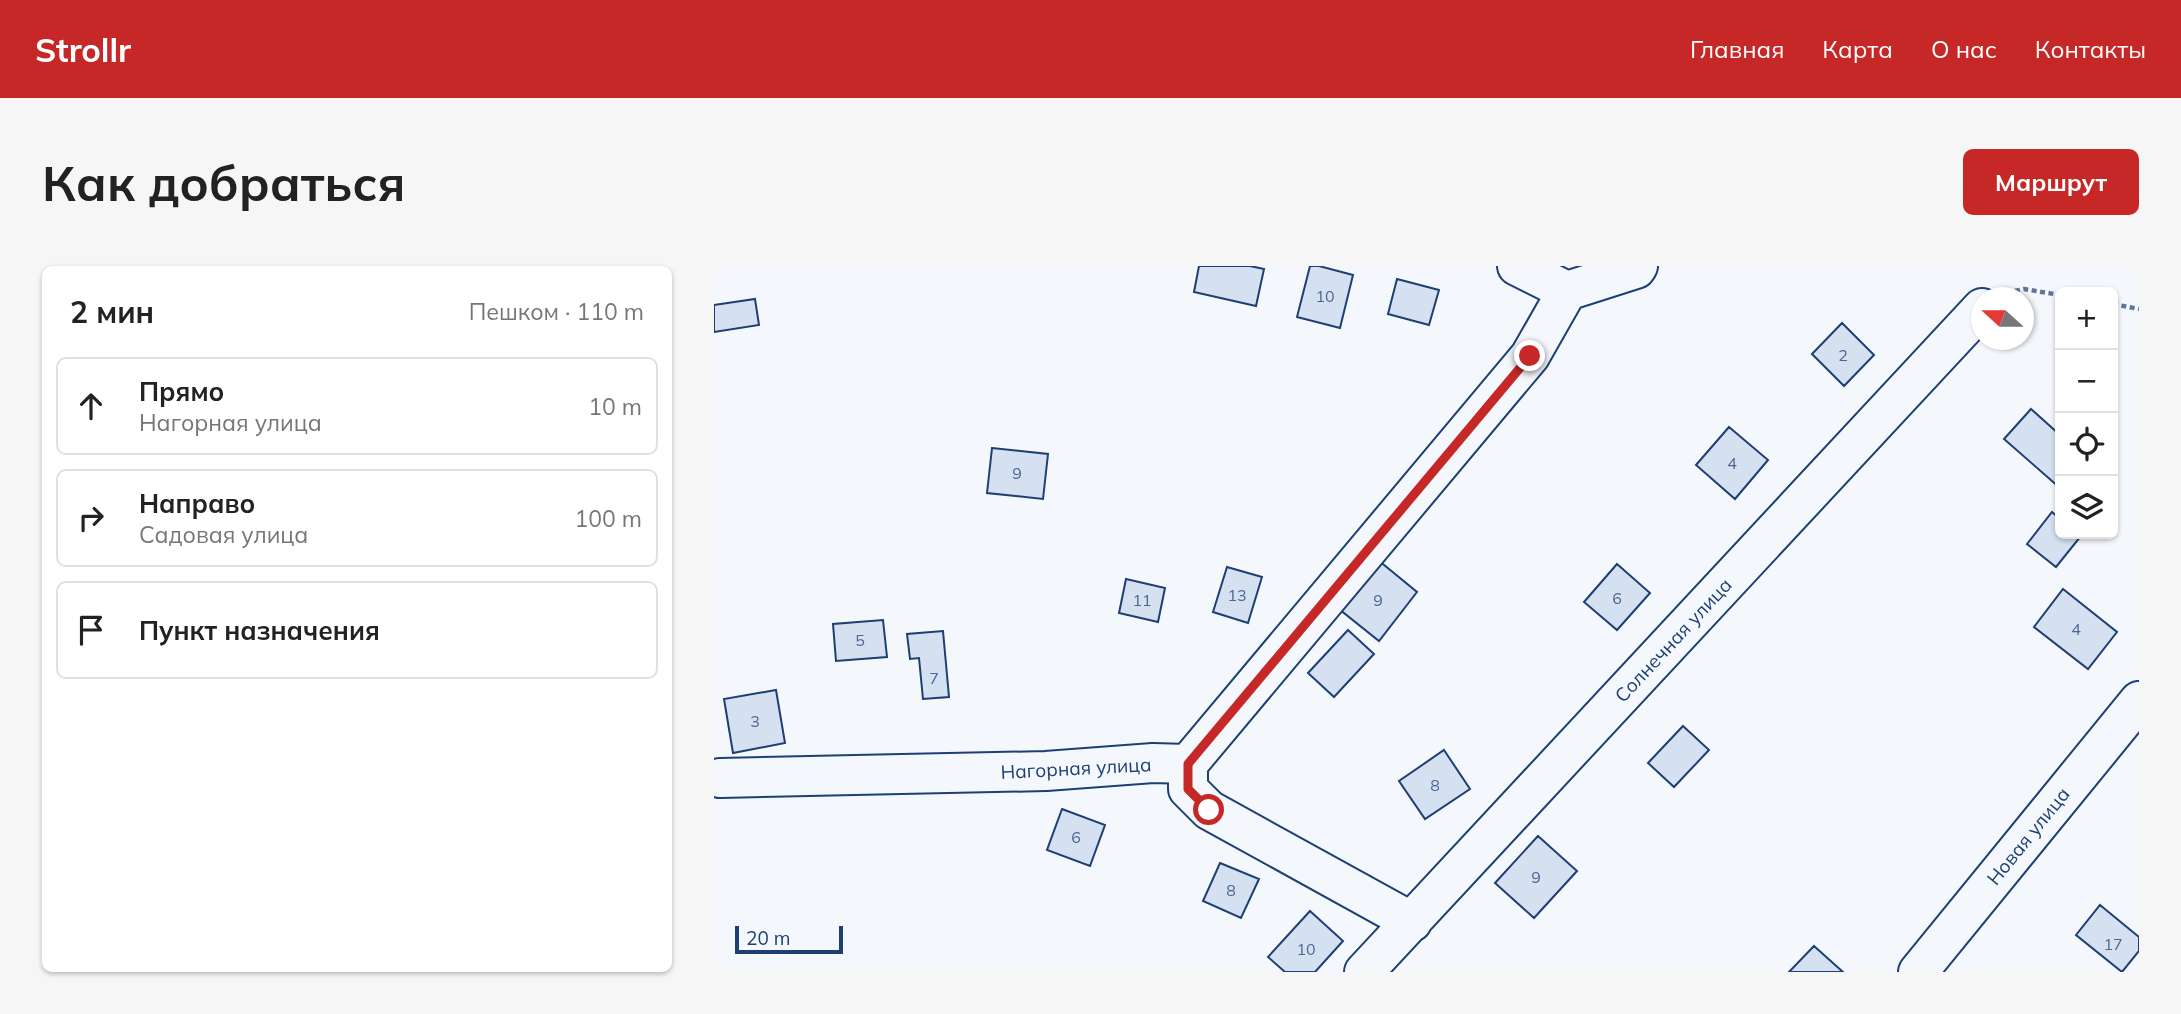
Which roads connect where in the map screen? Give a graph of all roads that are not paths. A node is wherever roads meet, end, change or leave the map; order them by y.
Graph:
1 (1517, 266) edge
2 (1638, 266) edge
3 (1567, 291) junction
4 (1971, 325) edge
5 (2139, 701) edge
6 (1188, 764) junction
7 (720, 778) dead end
8 (1412, 922) junction
9 (1364, 972) edge
10 (1918, 972) edge

1 - 3 street
2 - 3 street
3 - 6 street
4 - 8 street, Солнечная улица
5 - 10 street, Новая улица
6 - 7 street, Нагорная улица
6 - 8 street
8 - 9 street, Солнечная улица

